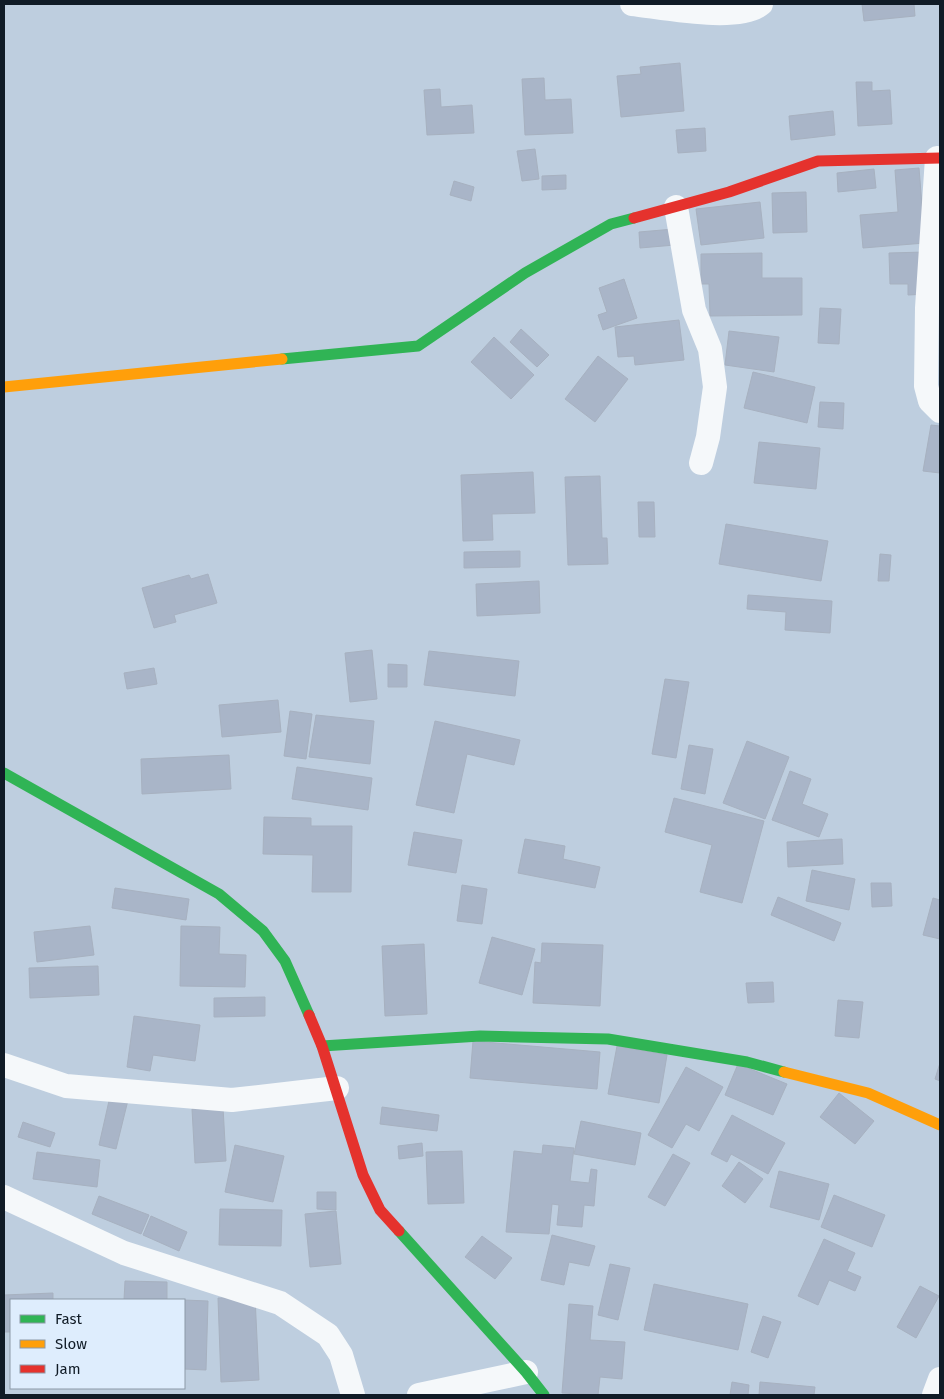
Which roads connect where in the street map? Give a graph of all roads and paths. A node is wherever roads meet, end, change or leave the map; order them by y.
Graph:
1 (632, 4) edge
2 (761, 4) edge
3 (939, 158) edge
4 (676, 207) junction
5 (4, 387) edge
6 (940, 411) edge
7 (700, 463) dead end
8 (4, 773) edge
9 (322, 1046) junction
10 (4, 1064) edge
11 (337, 1088) junction
12 (940, 1125) edge
13 (4, 1197) edge
14 (526, 1372) junction
15 (940, 1379) edge
16 (354, 1395) edge
17 (419, 1395) edge
18 (544, 1395) edge
19 (934, 1395) edge

1 - 2 street
3 - 4 street
3 - 6 street
4 - 5 street
4 - 7 street
8 - 9 street
9 - 11 street
9 - 12 street
10 - 11 street
11 - 14 street
13 - 16 street
14 - 17 street
14 - 18 street
15 - 19 street

